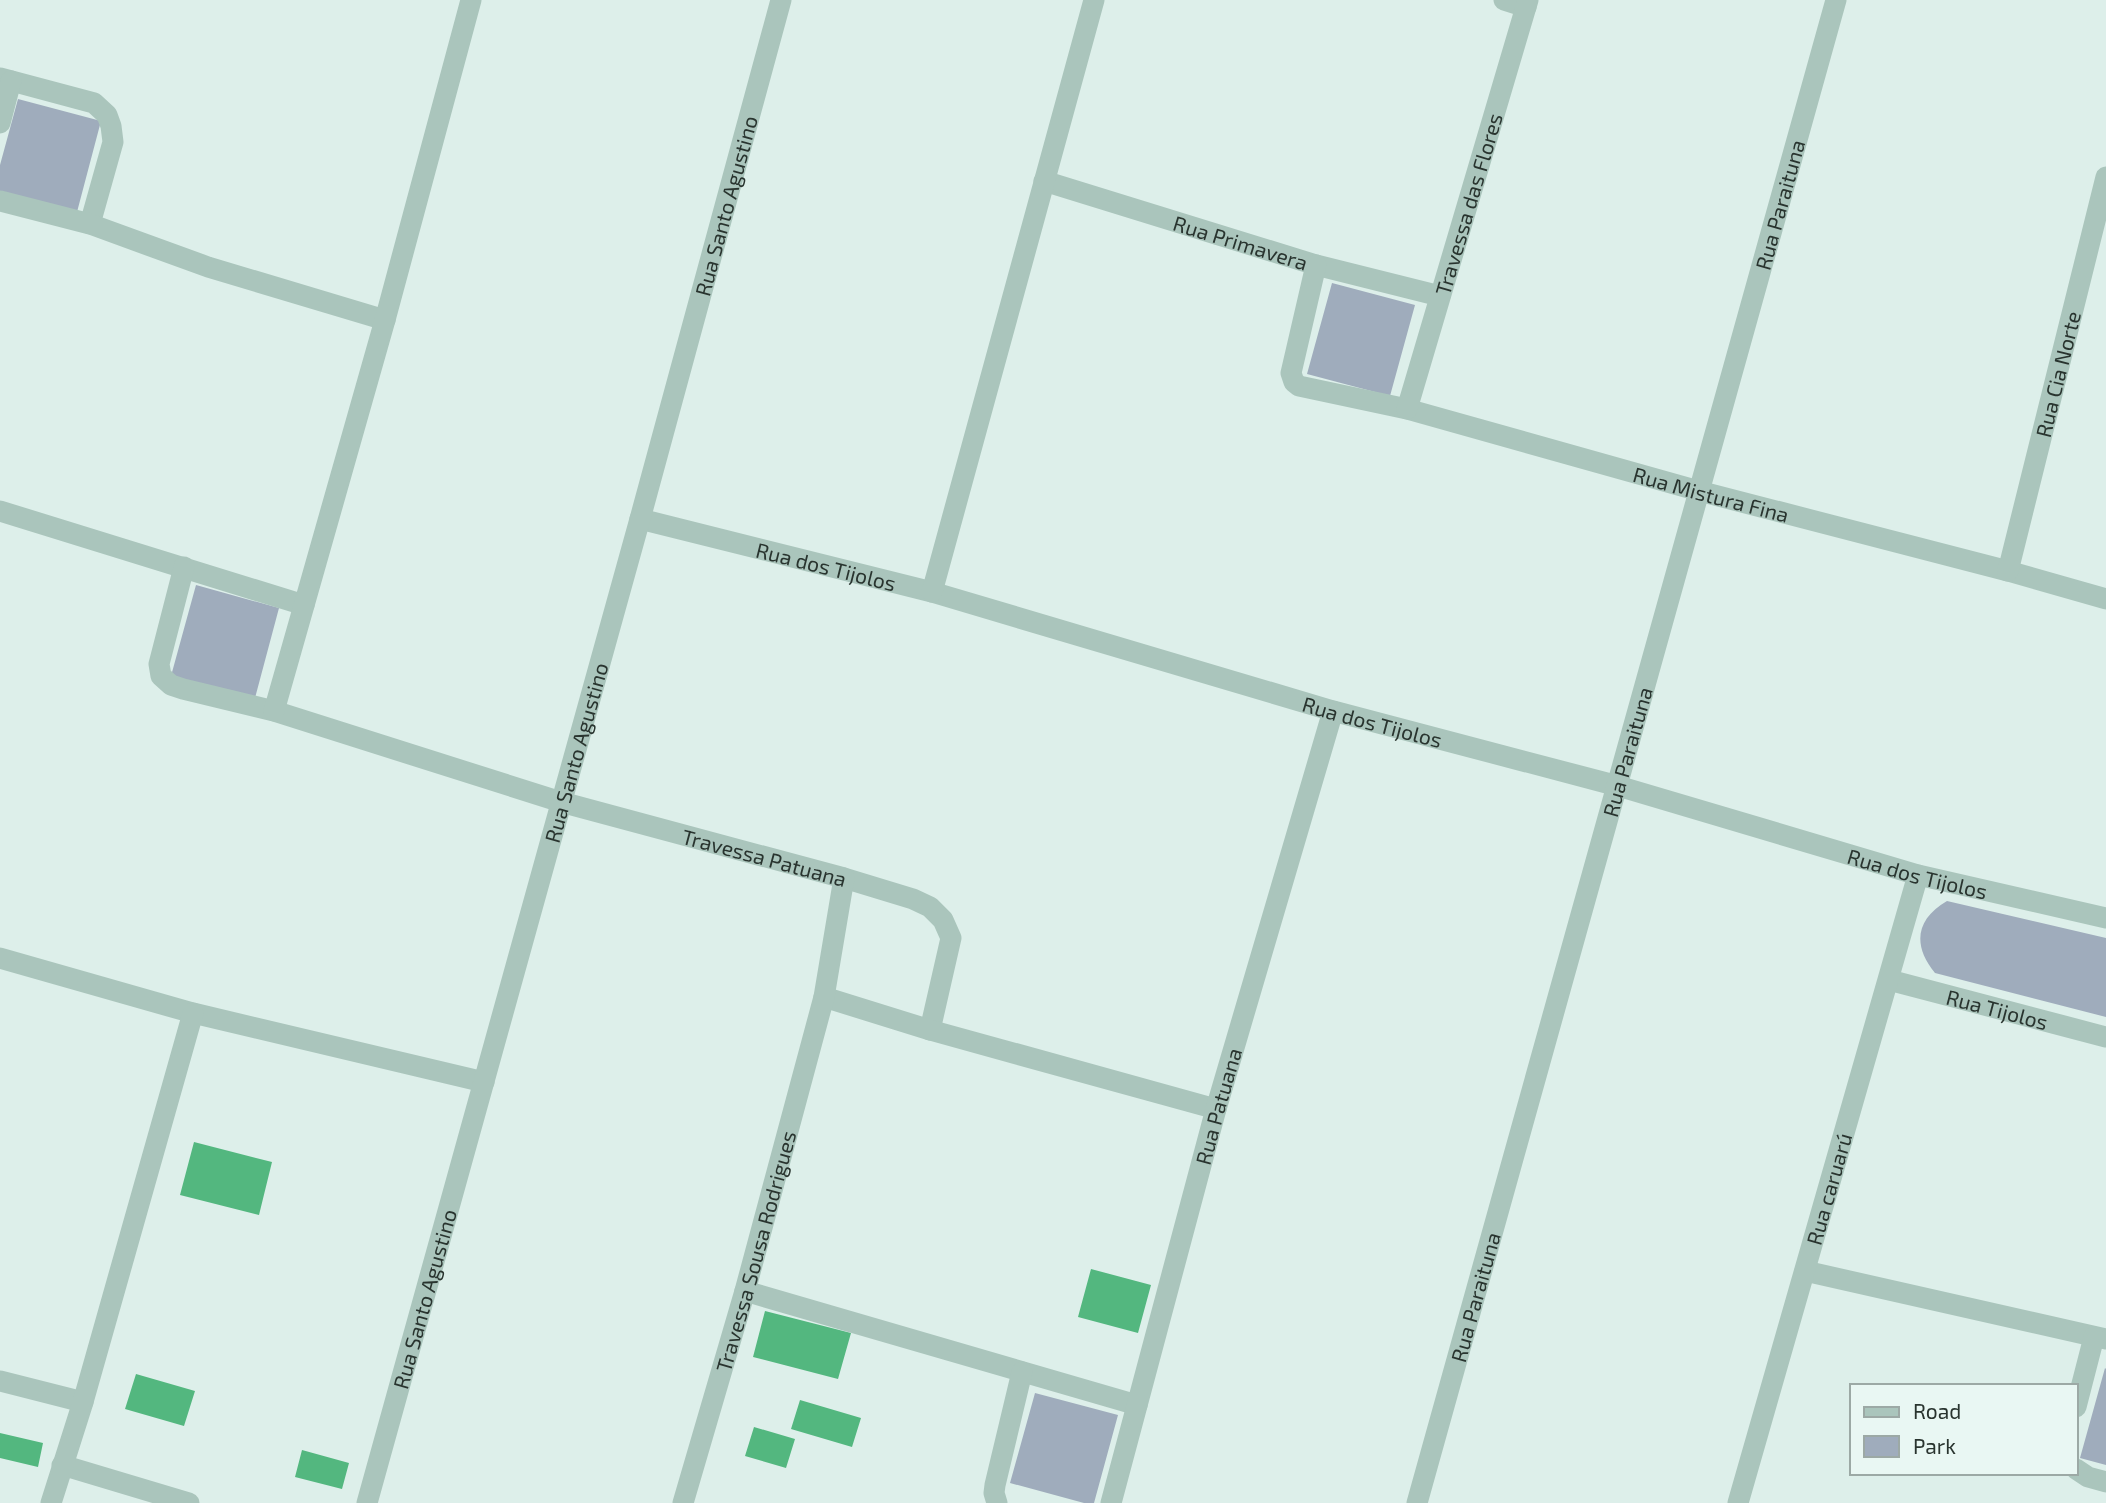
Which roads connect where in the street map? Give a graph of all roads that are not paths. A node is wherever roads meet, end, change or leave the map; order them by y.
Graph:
1 (471, 0) edge
2 (781, 0) edge
3 (1094, 0) edge
4 (1504, 0) edge
5 (1836, 0) edge
6 (1527, 3) edge
7 (5, 79) edge
8 (0, 123) edge
9 (2105, 180) edge
10 (1044, 181) junction
11 (0, 201) edge
12 (90, 223) junction
13 (1316, 265) junction
14 (1440, 296) junction
15 (385, 320) junction
16 (1407, 409) junction
17 (1699, 491) junction
18 (0, 512) edge
19 (640, 519) junction
20 (184, 567) junction
21 (2008, 571) junction
22 (932, 592) junction
23 (2106, 599) edge
24 (304, 605) junction
25 (274, 711) junction
26 (1333, 711) junction
27 (1618, 786) junction
28 (561, 802) junction
29 (1918, 875) junction
30 (844, 878) junction
31 (2106, 918) edge
32 (0, 958) edge
33 (1889, 980) junction
34 (824, 998) junction
35 (193, 1013) junction
36 (930, 1030) junction
37 (2106, 1037) edge
38 (484, 1082) junction
39 (1216, 1109) junction
40 (1805, 1271) junction
41 (745, 1292) junction
42 (2100, 1338) edge
43 (1022, 1371) junction
44 (0, 1381) edge
45 (2078, 1400) edge
46 (83, 1402) junction
47 (1137, 1405) junction
48 (62, 1465) junction
49 (2078, 1470) edge
50 (2106, 1482) edge
51 (51, 1503) edge
52 (188, 1503) edge
53 (367, 1503) edge
54 (683, 1503) edge
55 (997, 1503) edge
56 (1111, 1503) edge
57 (1417, 1503) edge
58 (1738, 1503) edge

1 - 15 street
2 - 19 street, Rua Santo Agustino
3 - 10 street
4 - 6 street
5 - 17 street, Rua Paraituna
6 - 14 street, Travessa das Flores
7 - 8 street
7 - 12 street
9 - 21 street, Rua Cia Norte
10 - 13 street, Rua Primavera
10 - 22 street
11 - 12 street
12 - 15 street
13 - 14 street, Rua Primavera
13 - 16 street, Rua Mistura Fina
14 - 16 street, Travessa das Flores
15 - 24 street
16 - 17 street, Rua Mistura Fina
17 - 21 street, Rua Mistura Fina
17 - 27 street, Rua Paraituna
18 - 20 street
19 - 22 street, Rua dos Tijolos
19 - 28 street, Rua Santo Agustino
20 - 24 street
20 - 25 street, Travessa Patuana
21 - 23 street, Rua Mistura Fina
22 - 26 street, Rua dos Tijolos
24 - 25 street
25 - 28 street, Travessa Patuana
26 - 27 street, Rua dos Tijolos
26 - 39 street, Rua Patuana
27 - 29 street, Rua dos Tijolos
27 - 57 street, Rua Paraituna
28 - 30 street, Travessa Patuana
28 - 38 street, Rua Santo Agustino
29 - 31 street, Rua dos Tijolos
29 - 33 street, Rua caruarú
30 - 34 street, Travessa Sousa Rodrigues
30 - 36 street, Travessa Patuana
32 - 35 street
33 - 37 street, Rua Tijolos
33 - 40 street, Rua caruarú
34 - 36 street
34 - 41 street, Travessa Sousa Rodrigues
35 - 38 street
35 - 46 street
36 - 39 street
38 - 53 street, Rua Santo Agustino
39 - 47 street, Rua Patuana
40 - 42 street
40 - 58 street, Rua caruarú
41 - 43 street
41 - 54 street, Travessa Sousa Rodrigues
42 - 45 street
43 - 47 street
43 - 55 street
44 - 46 street
46 - 48 street
47 - 56 street, Rua Patuana
48 - 51 street
48 - 52 street
49 - 50 street

